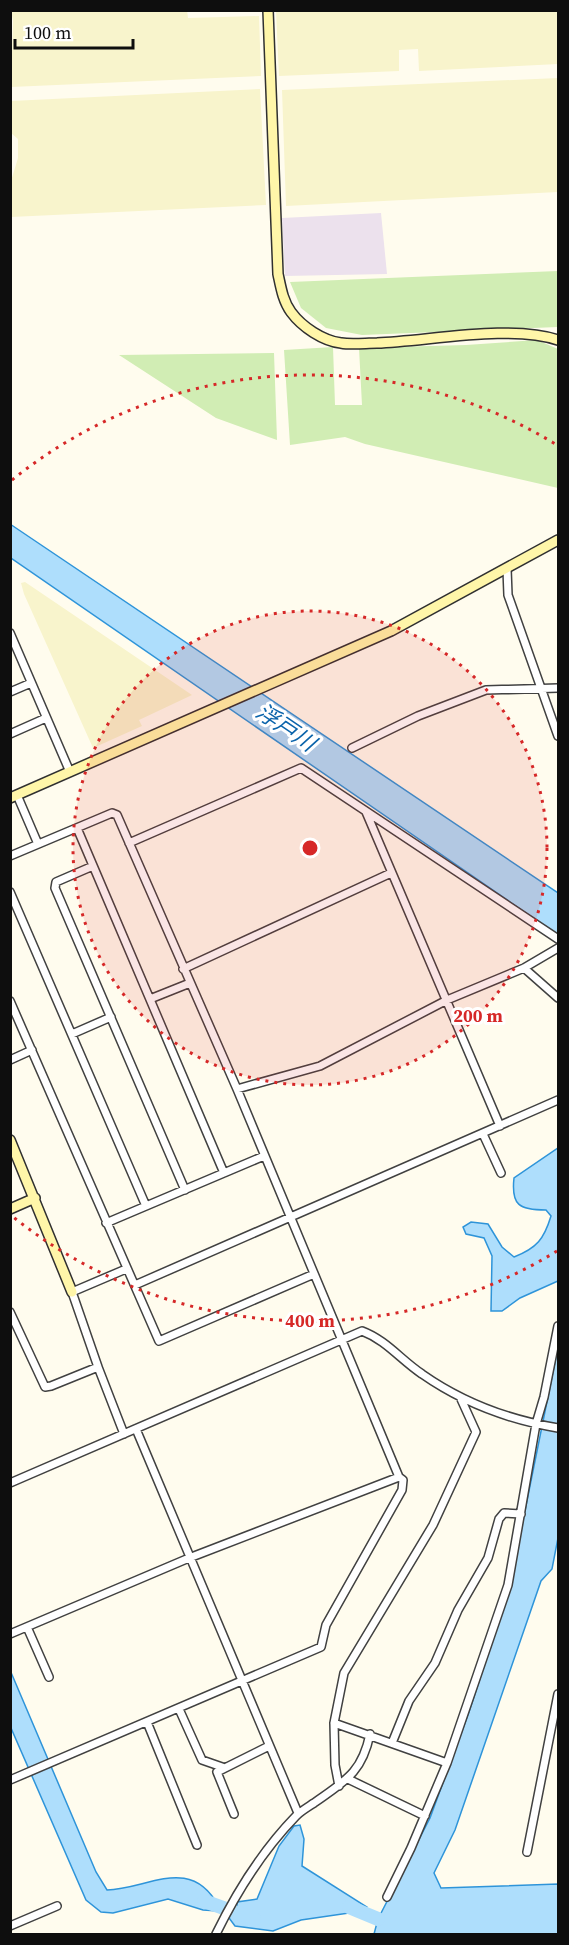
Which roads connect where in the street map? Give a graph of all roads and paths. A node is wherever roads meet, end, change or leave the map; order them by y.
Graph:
1 (268, 10) edge
2 (558, 340) edge
3 (558, 540) edge
4 (507, 569) junction
5 (10, 633) edge
6 (13, 647) edge
7 (31, 683) junction
8 (558, 688) edge
9 (542, 689) junction
10 (10, 692) edge
11 (46, 718) junction
12 (10, 734) edge
13 (558, 736) edge
14 (352, 748) dead end
15 (69, 772) junction
16 (14, 796) edge
17 (366, 812) junction
18 (77, 828) junction
19 (129, 843) junction
20 (38, 844) junction
21 (10, 856) edge
22 (93, 866) junction
23 (392, 873) junction
24 (10, 892) edge
25 (558, 939) edge
26 (558, 948) edge
27 (524, 968) junction
28 (183, 969) junction
29 (190, 983) junction
30 (150, 999) junction
31 (558, 999) edge
32 (447, 1000) junction
33 (10, 1001) edge
34 (111, 1017) junction
35 (72, 1034) junction
36 (32, 1050) junction
37 (10, 1060) edge
38 (237, 1089) junction
39 (558, 1100) edge
40 (500, 1126) junction
41 (483, 1134) junction
42 (10, 1140) edge
43 (264, 1156) junction
44 (224, 1173) junction
45 (501, 1173) dead end
46 (185, 1190) junction
47 (35, 1198) junction
48 (146, 1206) junction
49 (10, 1209) edge
50 (290, 1218) junction
51 (106, 1223) junction
52 (126, 1269) junction
53 (314, 1274) junction
54 (135, 1285) junction
55 (72, 1292) junction
56 (10, 1312) edge
57 (558, 1326) edge
58 (343, 1340) junction
59 (98, 1367) junction
60 (461, 1399) junction
61 (536, 1424) junction
62 (558, 1428) edge
63 (136, 1429) junction
64 (124, 1434) junction
65 (399, 1477) junction
66 (10, 1483) edge
67 (521, 1514) junction
68 (189, 1558) junction
69 (27, 1627) junction
70 (10, 1634) edge
71 (49, 1677) dead end
72 (242, 1680) junction
73 (558, 1694) edge
74 (179, 1708) junction
75 (147, 1722) junction
76 (334, 1723) junction
77 (370, 1734) junction
78 (392, 1743) junction
79 (269, 1746) junction
80 (447, 1763) junction
81 (225, 1768) junction
82 (348, 1779) junction
83 (10, 1780) edge
84 (339, 1786) junction
85 (298, 1813) junction
86 (234, 1814) dead end
87 (425, 1816) junction
88 (196, 1845) dead end
89 (527, 1852) dead end
90 (387, 1897) dead end
91 (57, 1906) dead end
92 (10, 1926) edge
93 (216, 1935) edge

1 - 2 street
3 - 4 street
4 - 9 street
4 - 15 street
5 - 6 street
6 - 7 street
7 - 10 street
7 - 11 street
8 - 9 street
9 - 13 street
9 - 14 street
11 - 12 street
11 - 15 street
15 - 16 street
16 - 20 street
17 - 19 street
17 - 23 street
17 - 25 street
18 - 19 street
18 - 20 street
18 - 22 street
19 - 28 street
20 - 21 street
22 - 30 street
22 - 34 street
23 - 28 street
23 - 32 street
24 - 35 street
26 - 27 street
27 - 31 street
27 - 32 street
28 - 29 street
29 - 30 street
29 - 38 street
30 - 44 street
32 - 38 street
32 - 40 street
33 - 36 street
34 - 35 street
34 - 46 street
35 - 48 street
36 - 37 street
36 - 51 street
38 - 43 street
39 - 40 street
40 - 41 street
41 - 45 street
41 - 50 street
42 - 47 street
43 - 44 street
43 - 50 street
44 - 46 street
46 - 48 street
47 - 49 street
47 - 55 street
48 - 51 street
50 - 53 street
50 - 54 street
51 - 52 street
52 - 54 street
52 - 55 street
53 - 54 street
53 - 58 street
55 - 59 street
56 - 59 street
57 - 61 street
58 - 60 street
58 - 63 street
58 - 65 street
59 - 64 street
60 - 61 street
60 - 76 street
61 - 62 street
61 - 67 street
63 - 64 street
63 - 68 street
64 - 66 street
65 - 68 street
65 - 72 street
67 - 78 street
67 - 80 street
68 - 69 street
68 - 72 street
69 - 70 street
69 - 71 street
72 - 74 street
72 - 79 street
73 - 89 street
74 - 75 street
74 - 81 street
75 - 83 street
75 - 88 street
76 - 77 street
76 - 84 street
77 - 78 street
77 - 82 street
78 - 80 street
79 - 81 street
79 - 85 street
80 - 87 street
81 - 86 street
82 - 84 street
82 - 87 street
84 - 85 street
85 - 93 street
87 - 90 street
91 - 92 street

